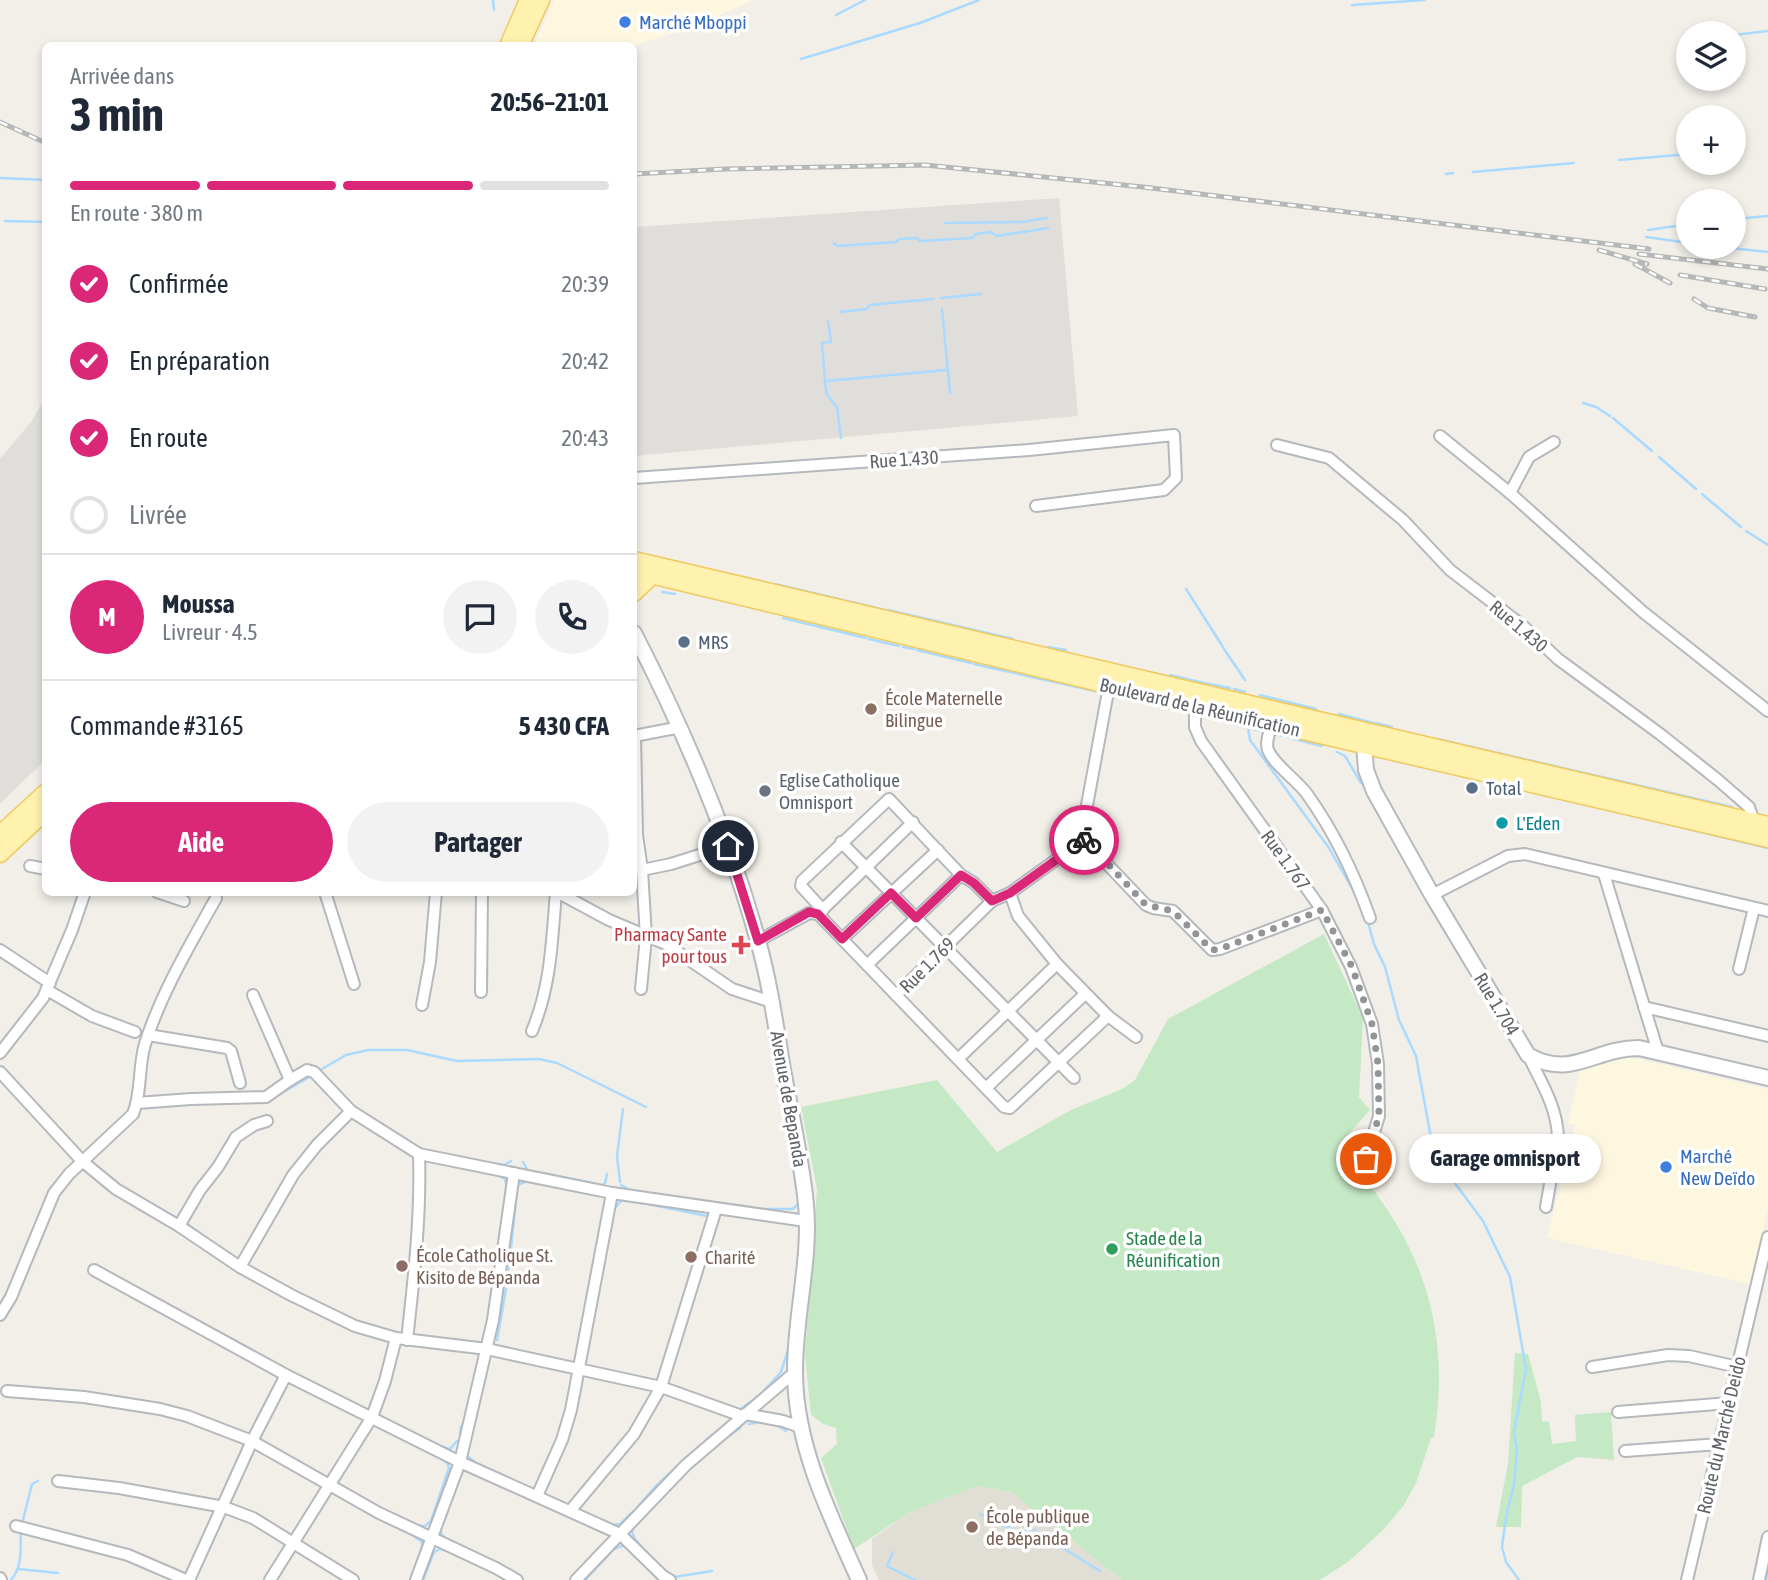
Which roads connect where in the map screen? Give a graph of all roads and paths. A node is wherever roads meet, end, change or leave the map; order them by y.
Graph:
1 (528, 0) edge
2 (541, 0) edge
3 (510, 42) edge
4 (522, 42) edge
5 (1440, 436) dead end
6 (1554, 442) dead end
7 (1277, 445) dead end
8 (637, 478) edge
9 (1510, 493) junction
10 (1036, 506) dead end
11 (637, 560) edge
12 (637, 572) edge
13 (653, 576) junction
14 (637, 590) edge
15 (637, 639) edge
16 (1110, 679) junction
17 (1196, 699) junction
18 (1768, 711) edge
19 (1272, 723) junction
20 (681, 727) junction
21 (637, 735) edge
22 (1366, 737) junction
23 (42, 796) edge
24 (42, 815) edge
25 (912, 822) junction
26 (1761, 823) edge
27 (637, 830) edge
28 (0, 834) edge
29 (1085, 839) junction
30 (1768, 839) edge
31 (841, 842) junction
32 (728, 846) junction
33 (938, 850) junction
34 (0, 854) edge
35 (30, 866) dead end
36 (865, 866) junction
37 (42, 868) edge
38 (642, 870) junction
39 (1604, 874) junction
40 (961, 875) junction
41 (891, 893) junction
42 (1010, 893) junction
43 (1432, 895) junction
44 (83, 896) edge
45 (169, 896) edge
46 (326, 896) edge
47 (436, 896) edge
48 (482, 896) edge
49 (556, 896) edge
50 (564, 896) edge
51 (216, 898) dead end
52 (184, 901) dead end
53 (992, 901) junction
54 (1754, 908) junction
55 (1322, 910) junction
56 (1768, 911) edge
57 (820, 912) junction
58 (916, 918) junction
59 (1370, 918) dead end
60 (646, 937) junction
61 (842, 939) junction
62 (758, 941) junction
63 (946, 947) junction
64 (0, 950) edge
65 (1057, 964) junction
66 (867, 965) junction
67 (1740, 970) dead end
68 (354, 984) dead end
69 (48, 986) junction
70 (641, 989) dead end
71 (481, 992) dead end
72 (1085, 994) junction
73 (253, 995) dead end
74 (896, 995) junction
75 (772, 1002) junction
76 (422, 1005) dead end
77 (1644, 1007) junction
78 (1008, 1011) junction
79 (1108, 1016) junction
80 (532, 1031) dead end
81 (135, 1032) dead end
82 (148, 1035) junction
83 (1768, 1036) edge
84 (1136, 1037) dead end
85 (1036, 1040) junction
86 (1658, 1052) junction
87 (0, 1053) edge
88 (1528, 1055) junction
89 (958, 1059) junction
90 (1059, 1063) junction
91 (0, 1072) edge
92 (1768, 1078) edge
93 (1074, 1079) dead end
94 (290, 1080) junction
95 (240, 1083) dead end
96 (986, 1088) junction
97 (137, 1103) junction
98 (351, 1111) junction
99 (267, 1121) dead end
100 (419, 1154) junction
101 (1366, 1159) dead end
102 (82, 1161) junction
103 (514, 1173) junction
104 (612, 1193) junction
105 (1546, 1207) dead end
106 (716, 1209) junction
107 (806, 1221) junction
108 (179, 1226) junction
109 (1768, 1237) edge
110 (240, 1267) junction
111 (94, 1269) dead end
112 (1756, 1290) junction
113 (1768, 1294) edge
114 (0, 1315) edge
115 (402, 1339) junction
116 (486, 1349) junction
117 (1592, 1367) dead end
118 (1738, 1367) junction
119 (579, 1369) junction
120 (794, 1372) junction
121 (286, 1375) junction
122 (662, 1387) junction
123 (6, 1391) dead end
124 (1729, 1403) junction
125 (1618, 1412) dead end
126 (743, 1415) junction
127 (372, 1417) junction
128 (800, 1427) junction
129 (252, 1441) junction
130 (1719, 1444) junction
131 (1625, 1451) dead end
132 (460, 1462) junction
133 (58, 1481) dead end
134 (329, 1485) junction
135 (537, 1496) junction
136 (224, 1507) junction
137 (570, 1511) junction
138 (16, 1526) dead end
139 (620, 1534) junction
140 (1768, 1538) edge
141 (432, 1539) junction
142 (293, 1543) junction
143 (1762, 1578) edge
144 (188, 1580) edge
145 (270, 1580) edge
146 (353, 1580) edge
147 (416, 1580) edge
148 (517, 1580) edge
149 (576, 1580) edge
150 (670, 1580) edge
151 (859, 1580) edge
152 (1687, 1580) edge

1 - 3 main road
2 - 4 main road
5 - 9 street
6 - 9 street
7 - 26 street, Rue 1.430
8 - 10 street, Rue 1.430
9 - 18 street
11 - 16 main road
12 - 13 main road, Boulevard de la Réunification
13 - 14 main road
13 - 16 main road, Boulevard de la Réunification
15 - 20 main road, Avenue de Bepanda
16 - 17 main road, Boulevard de la Réunification
16 - 29 street
17 - 19 main road, Boulevard de la Réunification
17 - 22 main road
17 - 55 street, Rue 1.767
19 - 22 main road, Boulevard de la Réunification
19 - 59 street
20 - 21 street
20 - 32 main road, Avenue de Bepanda
22 - 26 main road
22 - 30 main road, Boulevard de la Réunification
22 - 43 main road, Rue 1.704
23 - 28 main road
24 - 34 main road
25 - 31 street
25 - 33 street
25 - 36 street
27 - 38 street
29 - 42 street, Rue 1.769
29 - 55 street
31 - 36 street
31 - 57 street
32 - 38 street
32 - 62 main road, Avenue de Bepanda
33 - 40 street
33 - 41 street
35 - 37 street
36 - 41 street
36 - 57 street
38 - 60 street
39 - 43 street
39 - 54 street
39 - 77 street
40 - 53 street
40 - 58 street
41 - 58 street
41 - 61 street
42 - 53 street, Rue 1.769
42 - 65 street
43 - 88 main road, Rue 1.704
44 - 69 street
45 - 52 street
46 - 68 street
47 - 76 street
48 - 71 street
49 - 80 street
50 - 60 street
51 - 82 street
53 - 63 street, Rue 1.769
54 - 56 street
54 - 67 street
55 - 101 street, Rue 1.767
57 - 61 street
57 - 62 street
58 - 63 street
58 - 66 street
60 - 70 street
60 - 75 street
61 - 66 street
62 - 75 main road, Avenue de Bepanda
63 - 74 street, Rue 1.769
63 - 78 street
64 - 69 street
65 - 72 street
65 - 78 street
66 - 74 street
69 - 81 street
69 - 87 street
72 - 79 street
72 - 85 street
73 - 94 street
74 - 89 street, Rue 1.769
75 - 107 main road, Avenue de Bepanda
77 - 83 street
77 - 86 street
78 - 85 street
78 - 89 street
79 - 84 street
79 - 90 street
82 - 95 street
82 - 97 street
85 - 90 street
85 - 96 street
86 - 88 main road, Rue 1.704
86 - 92 main road, Rue 1.704
88 - 105 street
89 - 96 street, Rue 1.769
90 - 93 street
90 - 96 street, Rue 1.769
91 - 102 street
94 - 97 street
94 - 98 street
97 - 102 street
98 - 100 street
98 - 110 street
99 - 108 street
100 - 103 street
100 - 115 street
102 - 108 street
102 - 114 street
103 - 104 street
103 - 116 street
104 - 106 street
104 - 119 street
106 - 107 street
106 - 122 street
107 - 120 main road, Avenue de Bepanda
108 - 110 street
109 - 112 street, Route du Marché Deido
110 - 115 street
111 - 121 street
112 - 113 street
112 - 118 street, Route du Marché Deido
115 - 116 street
115 - 127 street
116 - 119 street
116 - 132 street
117 - 118 street
118 - 124 street, Route du Marché Deido
119 - 122 street
119 - 135 street
120 - 126 street
120 - 128 main road, Avenue de Bepanda
121 - 127 street
121 - 129 street
122 - 126 street
122 - 137 street
123 - 129 street
124 - 125 street
124 - 130 street, Route du Marché Deido
126 - 128 street
126 - 139 street
127 - 132 street
127 - 134 street
128 - 151 main road, Avenue de Bepanda
129 - 134 street
129 - 136 street
130 - 131 street
130 - 152 street, Route du Marché Deido
132 - 135 street
132 - 141 street
133 - 136 street
134 - 141 street
134 - 142 street
135 - 137 street
136 - 142 street
136 - 144 street
137 - 139 street
138 - 144 street
139 - 149 street
139 - 150 street
140 - 143 street
141 - 147 street
141 - 148 street
142 - 145 street
142 - 146 street

